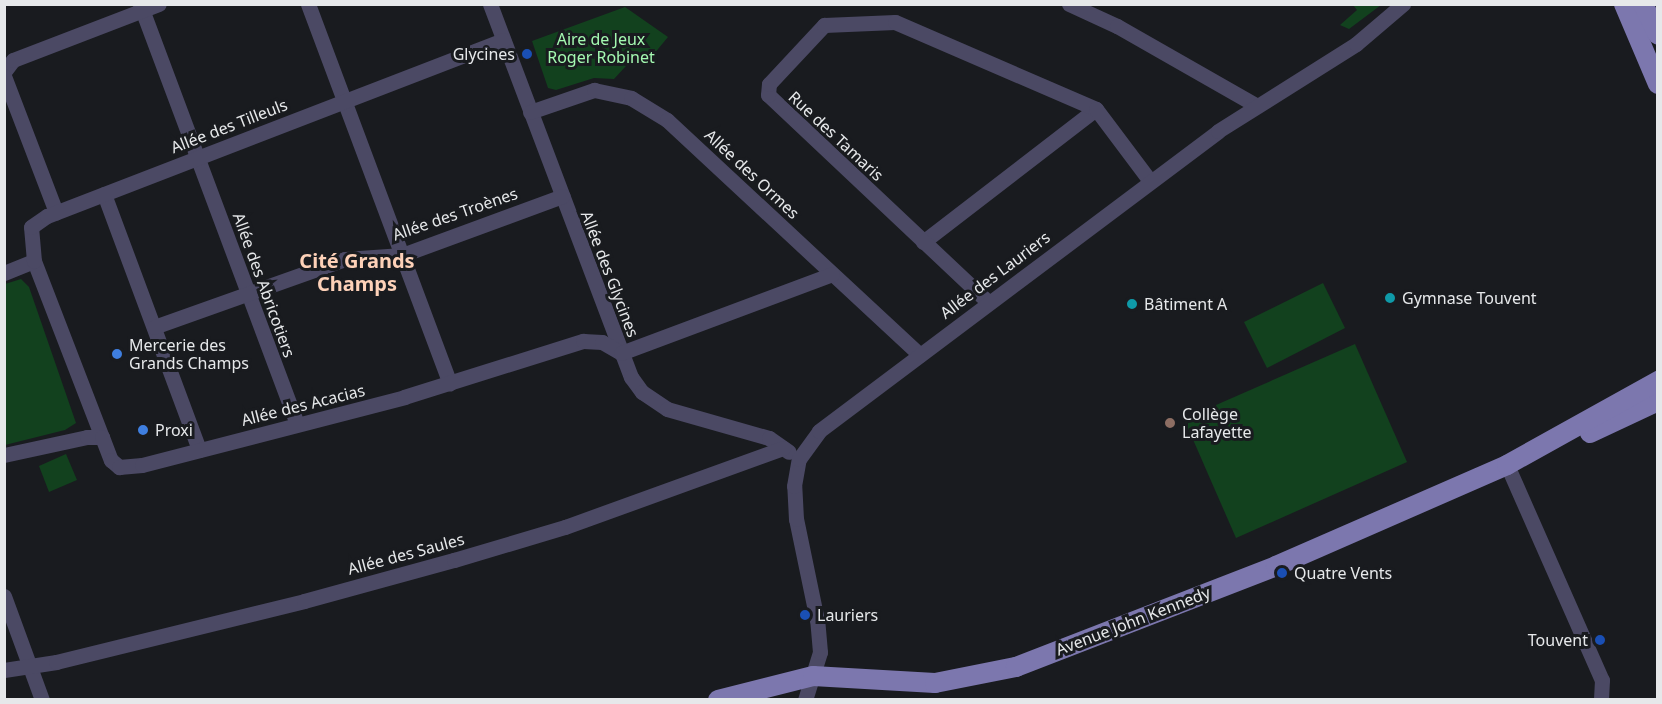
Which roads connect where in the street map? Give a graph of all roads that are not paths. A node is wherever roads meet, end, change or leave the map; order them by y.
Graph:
1 (159, 4) edge
2 (308, 4) edge
3 (490, 4) edge
4 (1069, 4) edge
5 (1403, 4) edge
6 (1624, 4) edge
7 (1643, 4) edge
8 (141, 8) edge
9 (1658, 35) edge
10 (503, 40) junction
11 (4, 74) edge
12 (1658, 84) edge
13 (344, 101) junction
14 (1257, 106) junction
15 (1096, 109) junction
16 (530, 112) junction
17 (198, 158) junction
18 (1150, 181) junction
19 (104, 194) junction
20 (562, 196) junction
21 (56, 212) junction
22 (923, 242) junction
23 (402, 255) junction
24 (34, 261) junction
25 (4, 273) edge
26 (832, 274) junction
27 (249, 294) junction
28 (988, 302) junction
29 (154, 327) junction
30 (621, 353) junction
31 (920, 355) junction
32 (1658, 381) edge
33 (450, 383) junction
34 (1658, 402) edge
35 (297, 424) junction
36 (102, 437) junction
37 (783, 448) junction
38 (199, 450) junction
39 (4, 454) edge
40 (1528, 456) junction
41 (799, 459) junction
42 (1507, 465) junction
43 (4, 596) edge
44 (29, 664) junction
45 (4, 670) edge
46 (813, 676) junction
47 (42, 699) edge
48 (718, 699) edge
49 (805, 699) edge
50 (1601, 699) edge

1 - 8 street
2 - 13 street
3 - 10 street, Allée des Glycines
4 - 14 street
5 - 14 street, Allée des Lauriers
6 - 12 main road
7 - 9 main road
8 - 11 street
8 - 17 street, Allée des Abricotiers
10 - 13 street, Allée des Tilleuls
10 - 16 street, Allée des Glycines
11 - 21 street
13 - 17 street, Allée des Tilleuls
13 - 23 street
14 - 18 street, Allée des Lauriers
15 - 18 street, Rue des Tamaris
15 - 22 street
15 - 22 street, Rue des Tamaris
16 - 20 street, Allée des Glycines
16 - 26 street, Allée des Ormes
17 - 19 street, Allée des Tilleuls
17 - 27 street, Allée des Abricotiers
18 - 28 street, Allée des Lauriers
19 - 21 street, Allée des Tilleuls
19 - 29 street
20 - 23 street, Allée des Troènes
20 - 30 street, Allée des Glycines
21 - 24 street, Allée des Tilleuls
22 - 28 street, Rue des Tamaris
23 - 27 street, Allée des Troènes
23 - 33 street
24 - 25 street
24 - 36 street
26 - 30 street
26 - 31 street, Allée des Ormes
27 - 29 street, Allée des Troènes
27 - 35 street, Allée des Abricotiers
28 - 31 street, Allée des Lauriers
29 - 38 street
30 - 33 street, Allée des Acacias
30 - 37 street, Allée des Glycines
31 - 41 street, Allée des Lauriers
32 - 40 main road, Avenue John Kennedy
33 - 35 street, Allée des Acacias
34 - 40 main road, Avenue John Kennedy
35 - 38 street, Allée des Acacias
36 - 38 street, Allée des Acacias
36 - 39 street
37 - 41 street, Allée des Glycines
37 - 44 street, Allée des Saules
40 - 42 main road, Avenue John Kennedy
41 - 46 street, Allée des Lauriers
42 - 46 main road, Avenue John Kennedy
42 - 50 street
43 - 44 street
44 - 45 street, Allée des Saules
44 - 47 street
46 - 48 main road, Avenue John Kennedy
46 - 49 street, Allée des Lauriers

